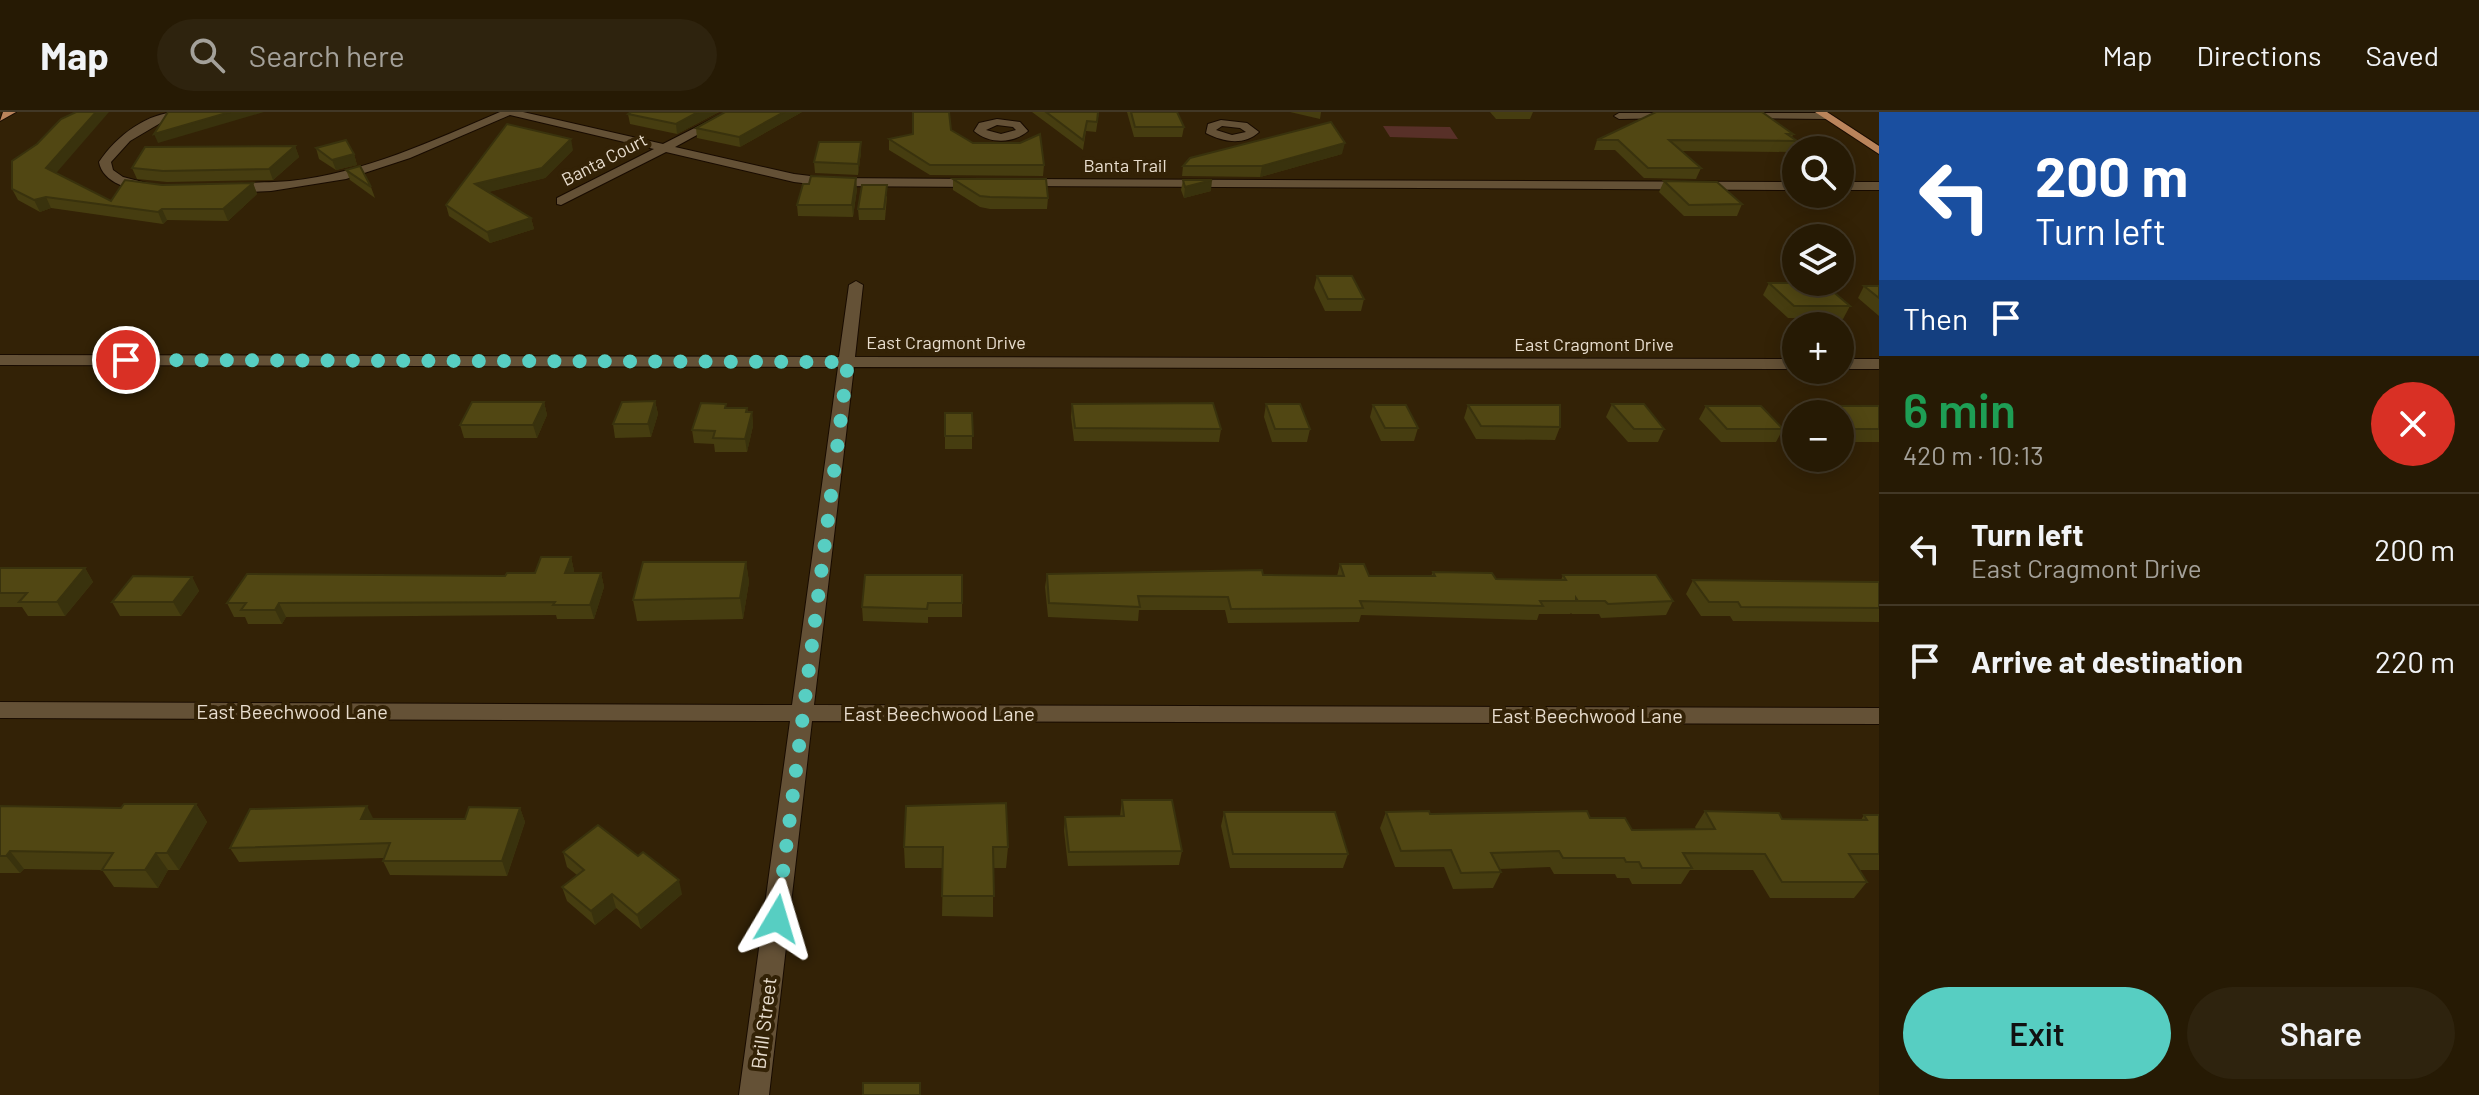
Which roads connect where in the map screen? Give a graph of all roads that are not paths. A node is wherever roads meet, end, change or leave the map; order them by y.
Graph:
1 (11, 112) edge
2 (174, 112) edge
3 (509, 112) edge
4 (734, 112) edge
5 (1823, 114) edge
6 (1619, 116) dead end
7 (1683, 116) edge
8 (1731, 116) edge
9 (0, 118) edge
10 (663, 149) junction
11 (1879, 151) edge
12 (1782, 186) edge
13 (1854, 186) edge
14 (1879, 186) edge
15 (167, 189) edge
16 (215, 189) edge
17 (561, 201) dead end
18 (856, 285) dead end
19 (0, 360) edge
20 (848, 362) junction
21 (1782, 364) edge
22 (1854, 364) edge
23 (1879, 364) edge
24 (0, 710) edge
25 (803, 713) junction
26 (1879, 716) edge
27 (754, 1095) edge

1 - 9 main road
2 - 15 street
3 - 10 street, Banta Trail
3 - 16 street
4 - 10 street, Banta Court
5 - 8 street
5 - 11 main road
6 - 7 street
10 - 12 street, Banta Trail
10 - 17 street, Banta Court
13 - 14 street
18 - 20 street, Brill Street
19 - 20 street, East Cragmont Drive
20 - 21 street, East Cragmont Drive
20 - 25 street, Brill Street
22 - 23 street
24 - 25 street, East Beechwood Lane
25 - 26 street, East Beechwood Lane
25 - 27 street, Brill Street

